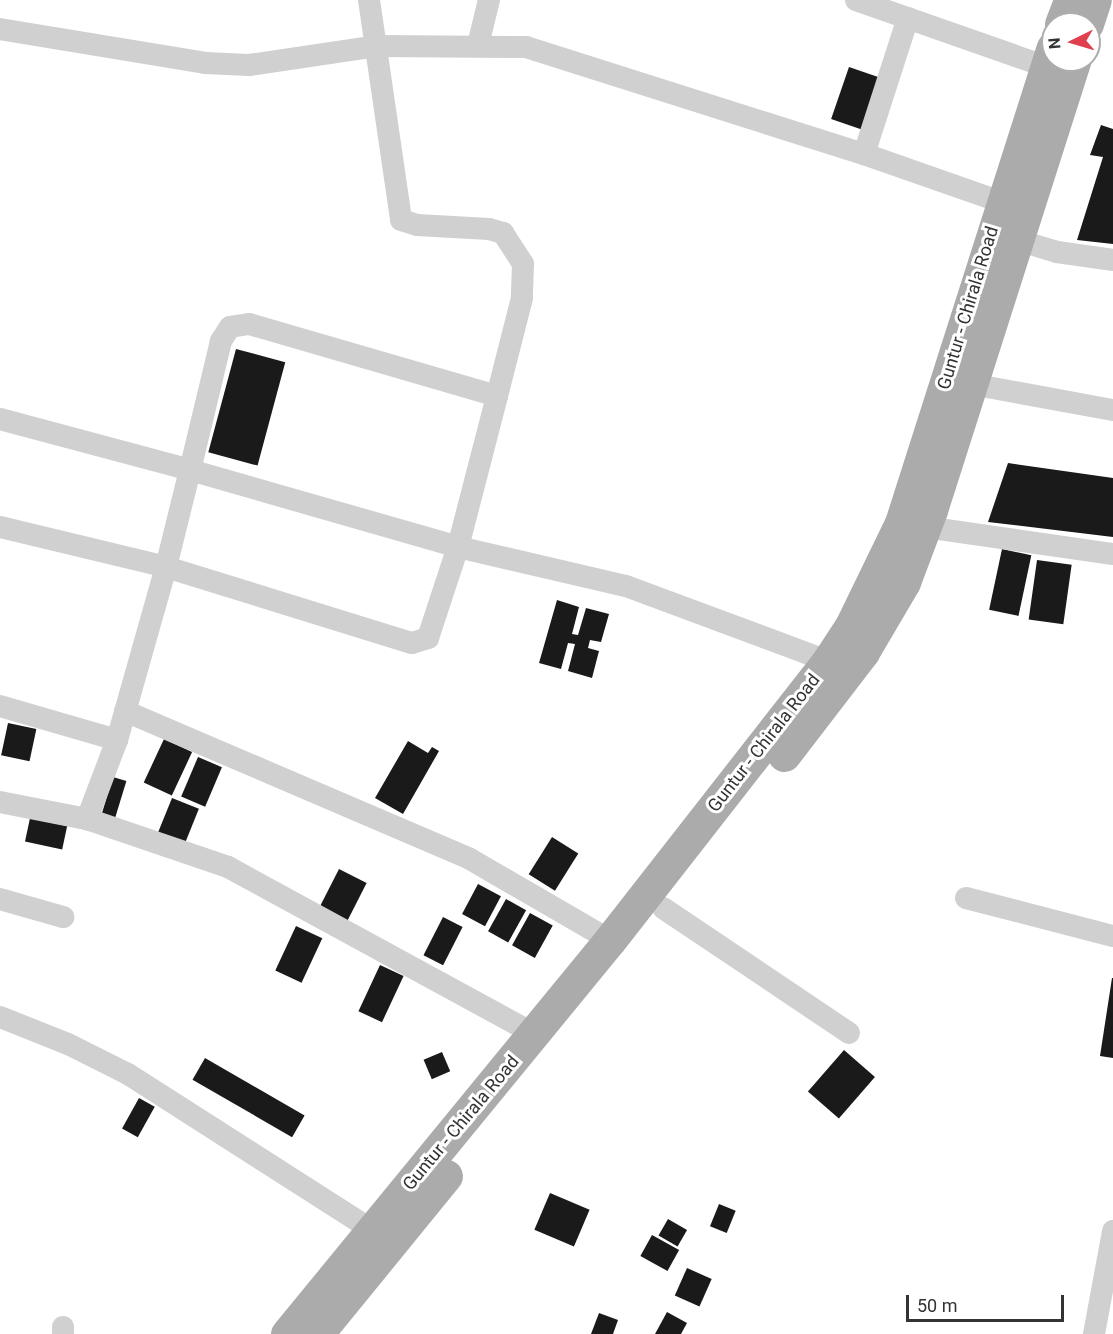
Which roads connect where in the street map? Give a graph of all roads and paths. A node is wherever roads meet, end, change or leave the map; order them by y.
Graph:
1 (369, 0) edge
2 (489, 0) edge
3 (856, 0) edge
4 (896, 10) edge
5 (0, 29) edge
6 (478, 45) junction
7 (377, 46) junction
8 (1041, 53) edge
9 (1053, 72) edge
10 (864, 154) junction
11 (1002, 225) junction
12 (1113, 260) edge
13 (971, 384) junction
14 (497, 396) junction
15 (1113, 410) edge
16 (0, 419) edge
17 (190, 470) junction
18 (0, 527) edge
19 (925, 527) junction
20 (458, 547) junction
21 (1113, 554) edge
22 (166, 567) junction
23 (828, 661) junction
24 (0, 706) edge
25 (124, 711) junction
26 (117, 740) junction
27 (0, 802) edge
28 (87, 819) junction
29 (966, 898) dead end
30 (0, 899) edge
31 (663, 908) junction
32 (63, 917) dead end
33 (1113, 936) edge
34 (610, 940) junction
35 (0, 1017) edge
36 (849, 1033) dead end
37 (534, 1034) junction
38 (372, 1230) junction
39 (1113, 1231) edge
40 (287, 1334) edge
41 (317, 1334) edge
42 (1094, 1334) edge

1 - 7 street
2 - 6 street
3 - 4 street
4 - 8 street
4 - 10 street
5 - 7 street
6 - 7 street
6 - 10 street
7 - 14 street
9 - 11 main road, Guntur - Chirala Road
10 - 11 street
11 - 12 street
11 - 13 main road, Guntur - Chirala Road
11 - 23 main road, Guntur - Chirala Road
13 - 15 street
13 - 19 main road, Guntur - Chirala Road
14 - 17 street
14 - 20 street
16 - 17 street
17 - 20 street
17 - 22 street
18 - 22 street
19 - 21 street
19 - 31 main road, Guntur - Chirala Road
20 - 22 street
20 - 23 street
22 - 25 street
23 - 34 main road, Guntur - Chirala Road
24 - 26 street
25 - 26 street
25 - 34 street
26 - 28 street
27 - 28 street
28 - 37 street
29 - 33 street
30 - 32 street
31 - 36 street
31 - 41 main road, Guntur - Chirala Road
34 - 37 main road, Guntur - Chirala Road
35 - 38 street
37 - 38 main road, Guntur - Chirala Road
38 - 40 main road, Guntur - Chirala Road
39 - 42 street

